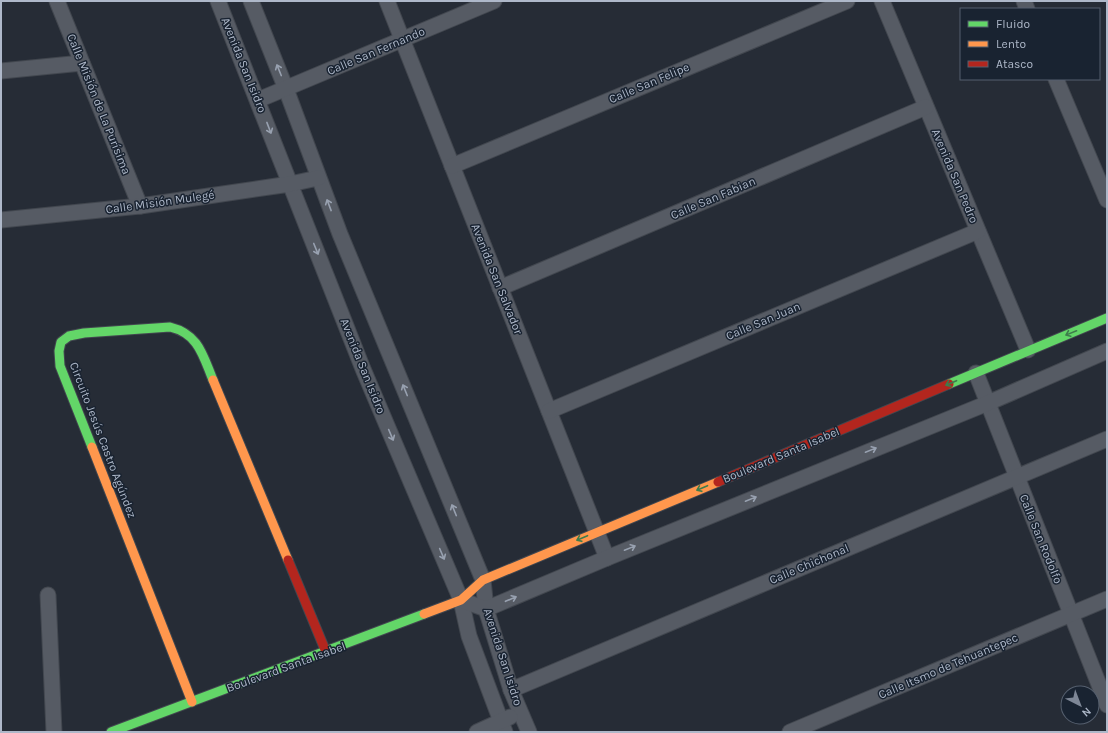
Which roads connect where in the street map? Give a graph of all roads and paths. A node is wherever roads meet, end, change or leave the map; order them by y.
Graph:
1 (57, 1) edge
2 (218, 1) edge
3 (251, 1) edge
4 (387, 1) edge
5 (494, 1) edge
6 (847, 1) edge
7 (882, 1) edge
8 (402, 40) junction
9 (82, 63) junction
10 (1, 72) edge
11 (1056, 80) edge
12 (286, 89) junction
13 (258, 100) junction
14 (926, 107) junction
15 (452, 166) junction
16 (318, 178) junction
17 (290, 184) junction
18 (1107, 200) edge
19 (140, 206) junction
20 (1, 220) edge
21 (978, 231) junction
22 (500, 288) junction
23 (1107, 318) edge
24 (1028, 350) junction
25 (1107, 351) edge
26 (976, 373) junction
27 (988, 403) junction
28 (549, 411) junction
29 (1107, 439) edge
30 (1017, 477) junction
31 (597, 532) junction
32 (607, 558) junction
33 (483, 580) junction
34 (48, 595) dead end
35 (1107, 599) edge
36 (461, 600) junction
37 (486, 609) junction
38 (1071, 614) junction
39 (326, 652) junction
40 (511, 690) junction
41 (192, 702) junction
42 (1107, 705) edge
43 (521, 714) junction
44 (503, 726) edge
45 (525, 731) edge
46 (54, 732) edge
47 (111, 732) edge
48 (477, 732) edge
49 (790, 732) edge

1 - 9 street, Calle Misión de La Purísima
2 - 13 street, Avenida San Isidro
12 -> 3 street, Avenida San Isidro
4 - 8 street, Avenida San Salvador
5 - 8 street, Calle San Fernando
6 - 15 street, Calle San Felipe
7 - 14 street, Avenida San Pedro
8 - 12 street, Calle San Fernando
8 - 15 street, Avenida San Salvador
9 - 10 street
9 - 19 street, Calle Misión de La Purísima
11 - 18 street
12 - 13 street, Calle San Fernando
12 - 16 street, Avenida San Isidro
13 -> 17 street, Avenida San Isidro
14 - 21 street, Avenida San Pedro
14 - 22 street, Calle San Fabian
15 - 22 street, Avenida San Salvador
16 - 17 street, Calle Misión Mulegé
33 -> 16 street, Avenida San Isidro
17 - 19 street, Calle Misión Mulegé
17 -> 36 street, Avenida San Isidro
19 - 20 street, Calle Misión Mulegé
21 - 24 street, Avenida San Pedro
21 - 28 street, Calle San Juan
22 - 28 street, Avenida San Salvador
23 -> 24 street, Boulevard Santa Isabel
24 - 26 street, Boulevard Santa Isabel
25 - 27 street
26 - 27 street, Calle San Rodolfo
26 -> 31 street, Boulevard Santa Isabel
27 - 30 street, Calle San Rodolfo
32 -> 27 street
28 - 31 street, Avenida San Salvador
29 - 30 street, Calle Chichonal
30 - 38 street, Calle San Rodolfo
30 - 40 street, Calle Chichonal
31 - 32 street, Avenida San Salvador
31 -> 33 street, Boulevard Santa Isabel
37 -> 32 street
33 - 36 street, Boulevard Santa Isabel
33 - 37 street, Avenida San Isidro
34 - 46 street
35 - 38 street, Calle Itsmo de Tehuantepec
36 - 37 street
36 - 39 street, Boulevard Santa Isabel
36 - 44 street, Avenida San Isidro
37 - 40 street, Avenida San Isidro
38 - 42 street, Calle San Rodolfo
38 - 49 street, Calle Itsmo de Tehuantepec
39 - 41 street, Boulevard Santa Isabel
39 - 41 street, Circuito Jesús Castro Agúndez
40 - 43 street, Avenida San Isidro
41 - 47 street, Boulevard Santa Isabel
43 - 44 street
43 - 45 street, Avenida San Isidro
44 - 48 street

